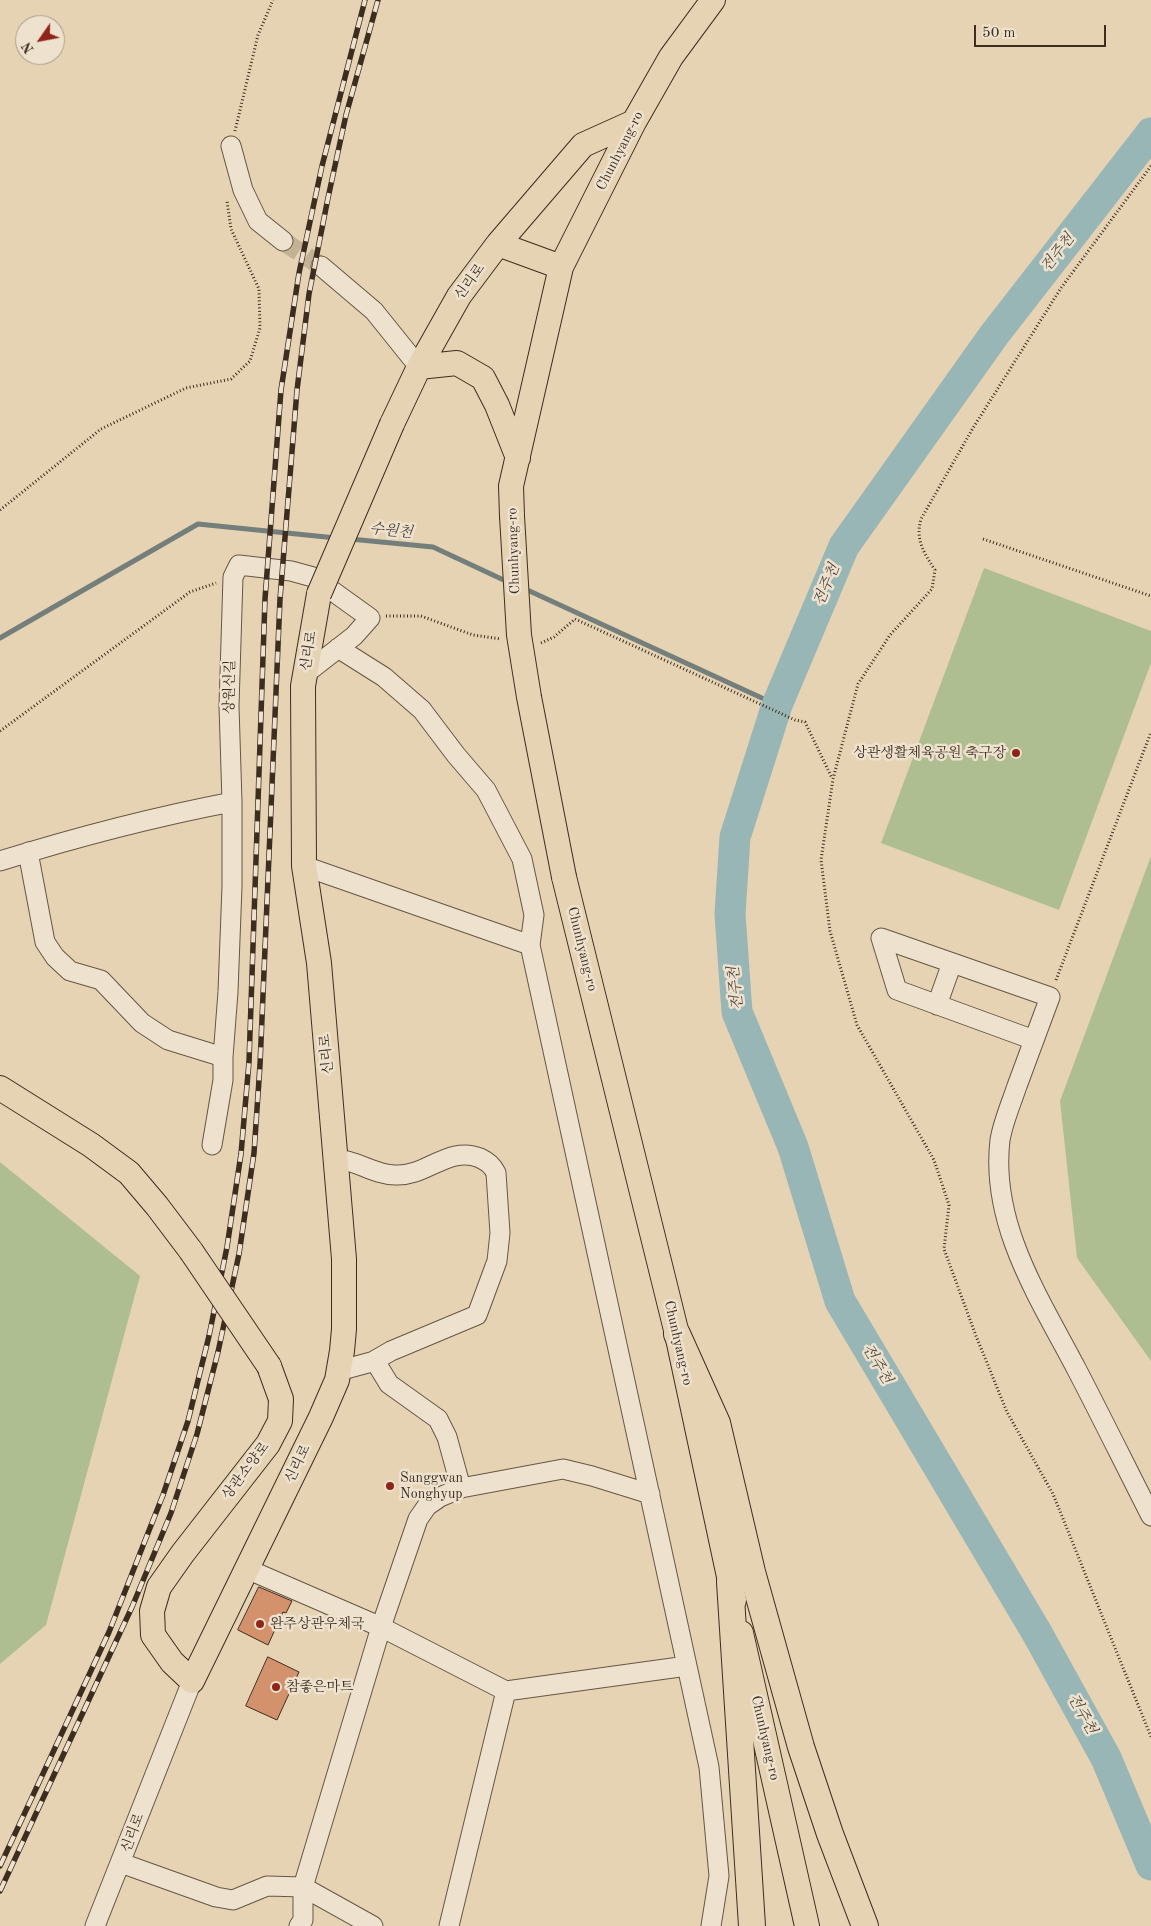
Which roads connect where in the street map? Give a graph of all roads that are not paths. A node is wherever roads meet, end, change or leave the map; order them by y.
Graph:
1 (713, 0) edge
2 (634, 122) junction
3 (231, 146) road end
4 (283, 240) tunnel mouth
5 (498, 244) junction
6 (321, 266) tunnel mouth
7 (561, 266) junction
8 (419, 367) junction
9 (518, 458) junction
10 (338, 648) junction
11 (305, 674) junction
12 (232, 802) junction
13 (28, 852) junction
14 (0, 861) edge
15 (304, 866) junction
16 (530, 945) junction
17 (952, 963) junction
18 (937, 1005) junction
19 (1034, 1040) junction
20 (222, 1056) junction
21 (0, 1079) edge
22 (0, 1088) edge
23 (20, 1099) junction
24 (212, 1145) dead end
25 (336, 1158) junction
26 (676, 1334) junction
27 (372, 1362) junction
28 (338, 1371) junction
29 (461, 1488) junction
30 (650, 1494) junction
31 (1151, 1516) edge
32 (247, 1569) junction
33 (730, 1582) junction
34 (381, 1627) junction
35 (687, 1666) junction
36 (192, 1681) junction
37 (506, 1691) junction
38 (121, 1862) junction
39 (303, 1887) junction
40 (95, 1926) edge
41 (300, 1926) edge
42 (373, 1926) edge
43 (449, 1926) edge
44 (711, 1926) edge
45 (752, 1926) edge
46 (807, 1926) edge
47 (865, 1926) edge

1 - 2 main road, Chunhyang-ro
2 - 5 main road, 신리로
2 - 7 main road, Chunhyang-ro
3 - 4 street
5 - 7 main road
5 - 8 main road, 신리로
6 - 8 street
7 - 9 main road, Chunhyang-ro
8 - 9 main road
8 - 11 main road, 신리로, bridge
9 - 26 main road, Chunhyang-ro, bridge
10 - 11 street
10 - 12 street, 상원신길
10 - 16 street
11 - 15 main road, 신리로
12 - 13 street
12 - 20 street, 상원신길
13 - 14 street
13 - 20 street
15 - 16 street
15 - 25 main road, 신리로
16 - 30 street
17 - 18 street
17 - 18 street
17 - 19 street
18 - 19 street
19 - 31 street
20 - 24 street, 상원신길
21 - 23 street
22 - 23 main road, 상관소양로
23 - 36 main road, 상관소양로, bridge
25 - 27 street
25 - 28 main road, 신리로
26 - 33 main road, Chunhyang-ro
26 - 47 highway
27 - 28 street
27 - 29 street
28 - 32 main road, 신리로
29 - 30 street
29 - 34 street
30 - 35 street
32 - 34 street
32 - 36 main road, 신리로
33 - 45 highway
33 - 46 main road, Chunhyang-ro
34 - 37 street
34 - 39 street
35 - 37 street
35 - 44 street
36 - 38 street, 신리로
37 - 43 street
38 - 39 street
38 - 40 street, 신리로
39 - 41 street
39 - 42 street

